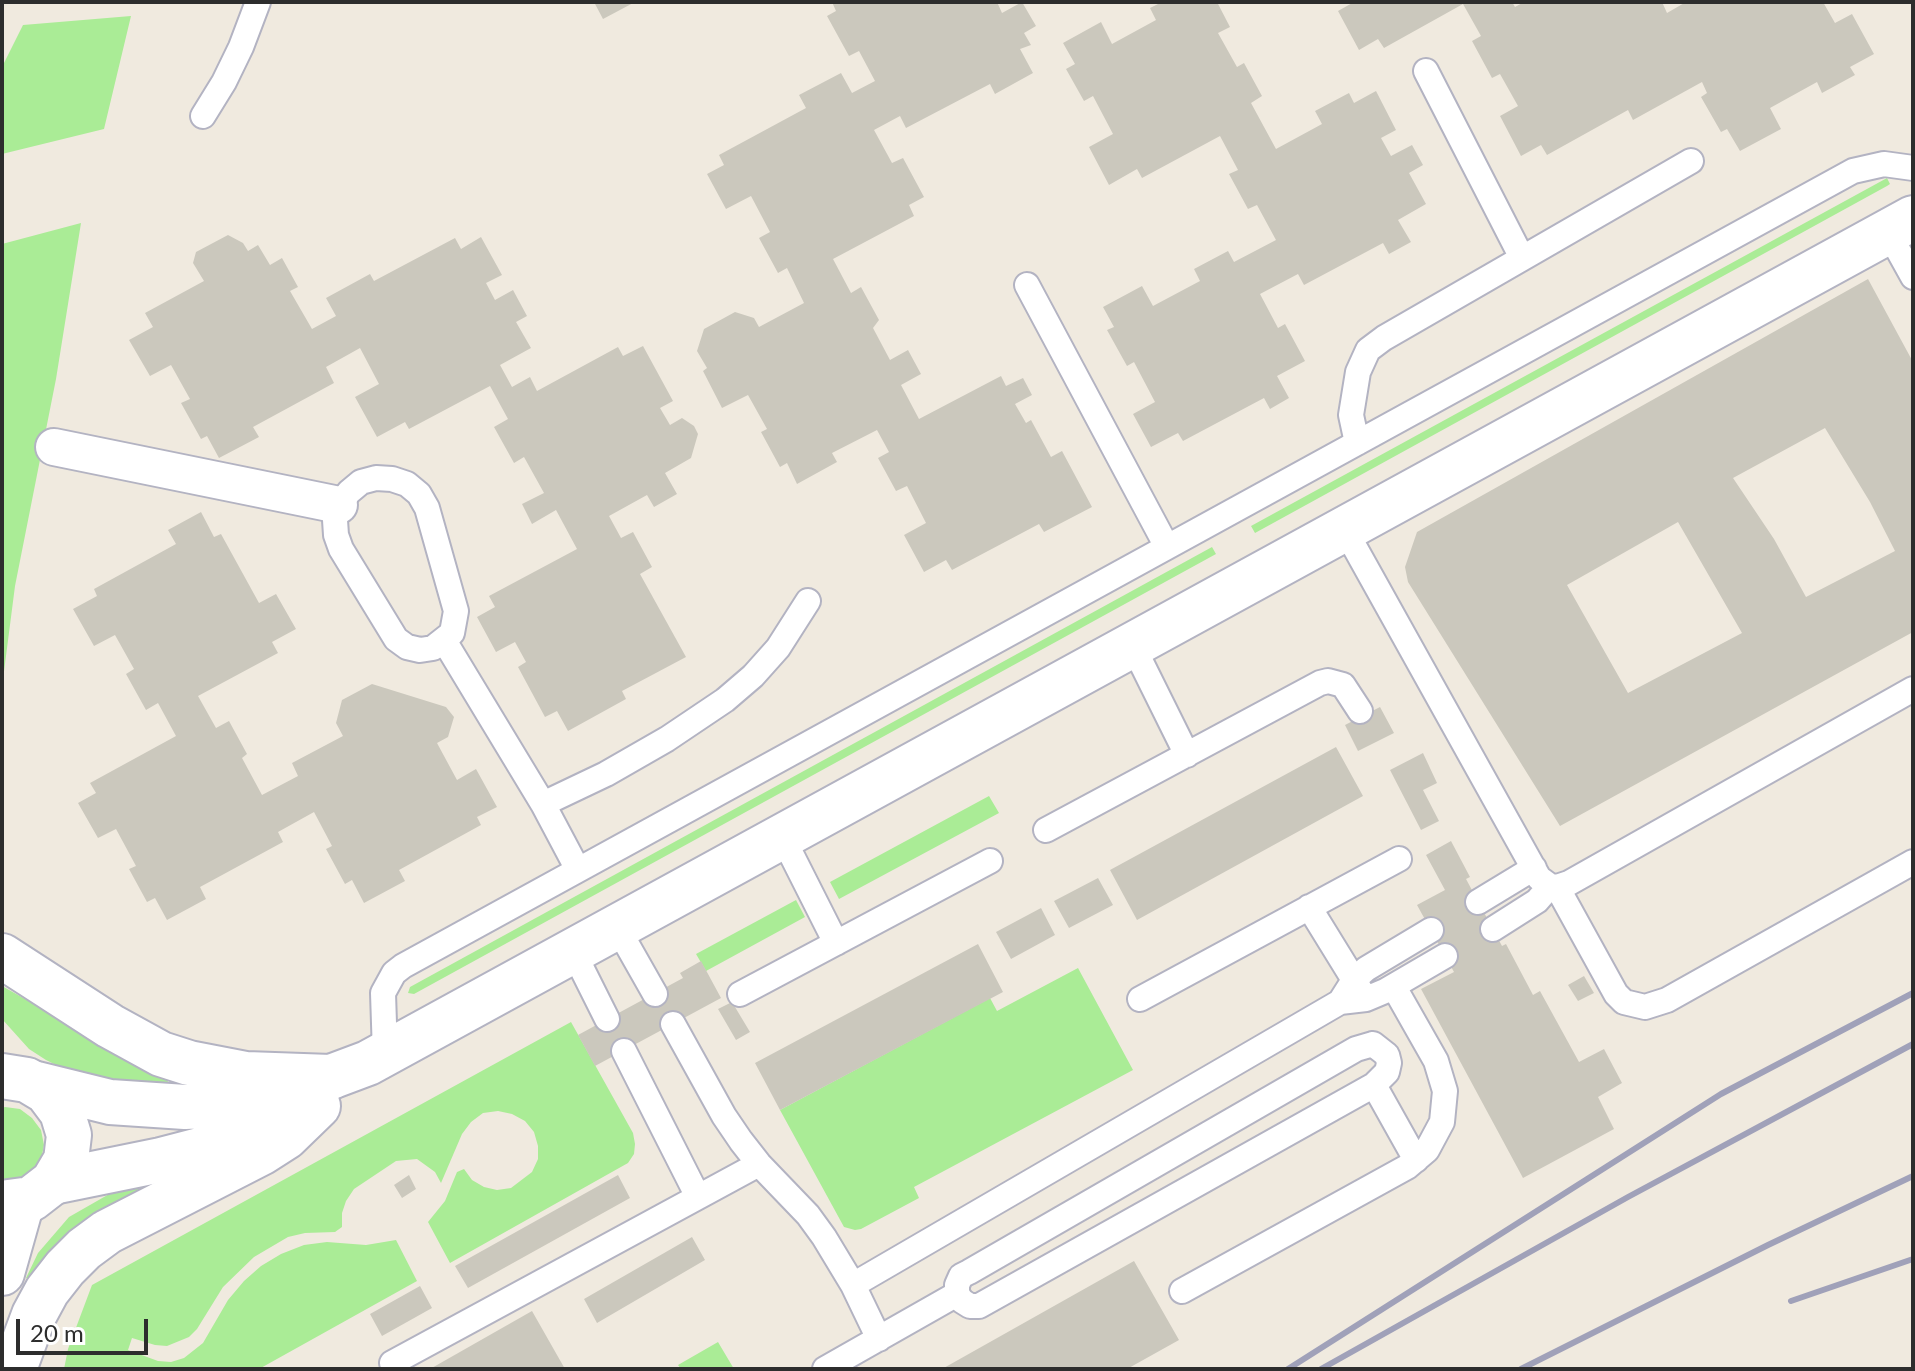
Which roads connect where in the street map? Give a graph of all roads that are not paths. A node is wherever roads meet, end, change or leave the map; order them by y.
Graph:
1 (258, 2) edge
2 (1426, 71) dead end
3 (203, 116) dead end
4 (1691, 161) dead end
5 (1913, 168) edge
6 (1900, 225) edge
7 (1522, 258) junction
8 (1913, 277) edge
9 (1027, 285) dead end
10 (1357, 443) junction
11 (54, 447) dead end
12 (339, 505) junction
13 (1344, 528) junction
14 (1167, 547) junction
15 (808, 601) dead end
16 (445, 642) junction
17 (1132, 644) junction
18 (1913, 689) edge
19 (1360, 711) dead end
20 (1187, 755) junction
21 (543, 804) junction
22 (1046, 830) dead end
23 (782, 836) junction
24 (1399, 859) dead end
25 (990, 861) dead end
26 (1913, 862) edge
27 (578, 870) junction
28 (1547, 881) junction
29 (1478, 902) dead end
30 (1309, 907) junction
31 (617, 927) junction
32 (1493, 929) dead end
33 (1431, 930) dead end
34 (836, 943) junction
35 (573, 951) junction
36 (2, 956) edge
37 (1445, 956) dead end
38 (1394, 987) junction
39 (1360, 990) junction
40 (655, 994) dead end
41 (740, 994) dead end
42 (1140, 999) dead end
43 (607, 1019) dead end
44 (673, 1024) dead end
45 (624, 1051) dead end
46 (14, 1073) edge
47 (350, 1075) junction
48 (1374, 1085) junction
49 (1416, 1160) junction
50 (759, 1164) junction
51 (26, 1196) edge
52 (698, 1197) junction
53 (2, 1273) edge
54 (853, 1285) junction
55 (1182, 1291) dead end
56 (957, 1294) junction
57 (879, 1339) junction
58 (392, 1363) dead end
59 (14, 1369) edge
60 (825, 1369) edge

1 - 3 lane
2 - 7 lane
4 - 7 lane
5 - 10 lane
6 - 8 lane
6 - 13 street
7 - 10 lane
9 - 14 lane
10 - 14 lane
11 - 12 street
12 - 16 lane
12 - 16 lane
13 - 17 street
13 - 28 lane
14 - 27 lane
15 - 21 lane
16 - 21 lane
17 - 20 lane
17 - 23 street
18 - 28 lane
19 - 20 lane
20 - 22 lane
21 - 27 lane
23 - 31 street
23 - 34 lane
24 - 30 lane
25 - 34 lane
26 - 28 lane
27 - 47 lane
28 - 29 lane
28 - 32 lane
30 - 39 lane
30 - 42 lane
31 - 35 street
31 - 40 lane
33 - 39 lane
34 - 41 lane
35 - 43 lane
35 - 47 street
36 - 47 street
37 - 38 lane
38 - 39 lane
38 - 49 lane
39 - 54 lane
44 - 50 lane
45 - 52 lane
46 - 47 street
46 - 51 street
47 - 51 street
47 - 59 street
48 - 49 lane
48 - 56 lane
48 - 56 lane
49 - 55 lane
50 - 52 lane
50 - 54 lane
51 - 53 street
52 - 58 lane
54 - 57 lane
56 - 57 lane
57 - 60 lane

